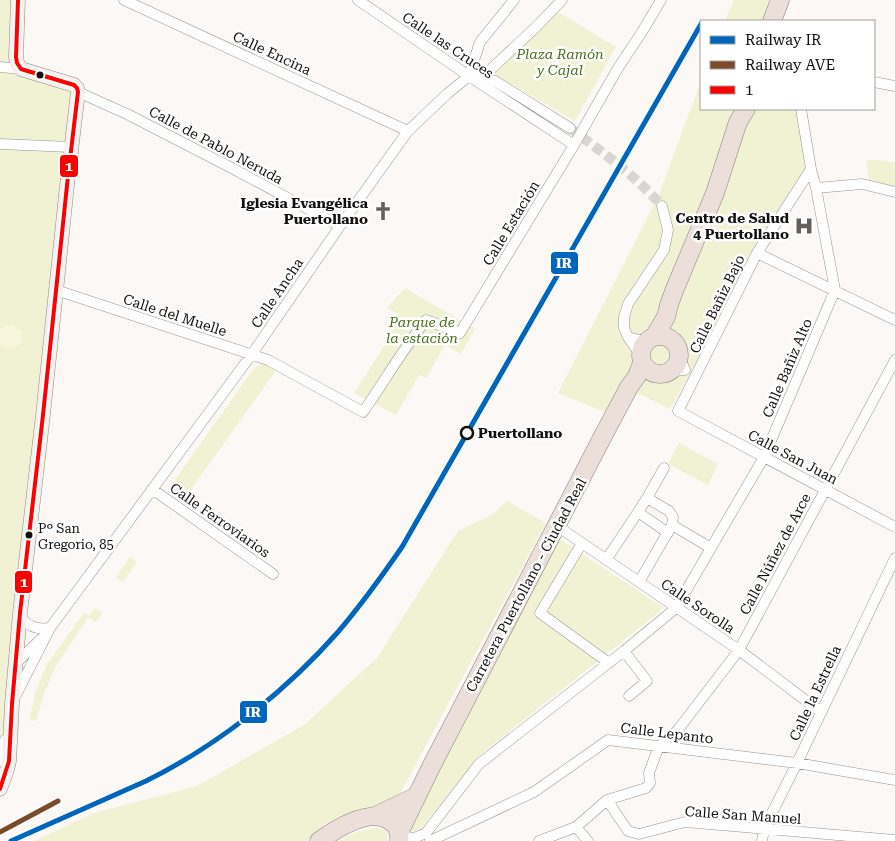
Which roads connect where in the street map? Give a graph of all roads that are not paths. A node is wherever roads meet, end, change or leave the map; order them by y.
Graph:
1 (18, 0) edge
2 (124, 0) edge
3 (358, 0) edge
4 (514, 0) edge
5 (562, 0) edge
6 (661, 0) edge
7 (780, 0) edge
8 (789, 0) edge
9 (772, 20) edge
10 (785, 20) edge
11 (12, 65) edge
12 (469, 76) junction
13 (875, 82) edge
14 (895, 86) edge
15 (78, 92) junction
16 (801, 110) edge
17 (740, 113) edge
18 (570, 128) tunnel mouth
19 (408, 131) junction
20 (0, 144) edge
21 (574, 145) junction
22 (71, 147) junction
23 (811, 169) junction
24 (816, 188) junction
25 (895, 192) edge
26 (662, 206) tunnel mouth
27 (340, 226) junction
28 (757, 253) junction
29 (56, 290) junction
30 (835, 290) junction
31 (666, 318) junction
32 (895, 320) edge
33 (252, 354) junction
34 (645, 357) junction
35 (677, 360) junction
36 (895, 360) edge
37 (696, 376) junction
38 (678, 411) joint
39 (363, 412) joint
40 (764, 457) junction
41 (664, 468) dead end
42 (152, 489) junction
43 (825, 489) junction
44 (647, 498) junction
45 (638, 512) junction
46 (557, 526) junction
47 (895, 527) edge
48 (670, 529) junction
49 (582, 543) junction
50 (711, 548) junction
51 (895, 558) edge
52 (606, 560) junction
53 (273, 574) dead end
54 (639, 582) junction
55 (676, 608) junction
56 (20, 613) junction
57 (48, 631) junction
58 (739, 650) junction
59 (624, 651) junction
60 (15, 663) junction
61 (609, 663) junction
62 (629, 696) dead end
63 (12, 704) junction
64 (821, 712) junction
65 (659, 746) junction
66 (0, 760) edge
67 (797, 763) junction
68 (895, 780) edge
69 (0, 788) edge
70 (417, 796) junction
71 (607, 800) junction
72 (376, 816) junction
73 (576, 826) junction
74 (764, 829) junction
75 (399, 837) edge
76 (895, 840) edge
77 (319, 841) edge
78 (430, 841) edge
79 (539, 841) edge
80 (588, 841) edge
81 (762, 841) edge

1 - 11 main road
2 - 19 street, Calle Encina
3 - 12 street, Calle las Cruces
4 - 12 street
5 - 12 street
6 - 21 street, Calle Estación
7 - 9 highway
8 - 10 highway
11 - 15 main road
12 - 18 street
12 - 19 street, Calle Ancha
12 - 21 street, Calle las Cruces
13 - 14 street
15 - 22 main road
15 - 27 street, Calle de Pablo Neruda
16 - 23 street
17 - 31 highway, Carretera Puertollano - Ciudad Real
19 - 27 street, Calle Ancha
20 - 22 street
21 - 39 street, Calle Estación
22 - 29 main road
23 - 24 street
23 - 28 street, Calle Bañiz Bajo
24 - 25 street
24 - 30 street
26 - 34 street
27 - 33 street, Calle Ancha
28 - 30 street
28 - 37 street, Calle Bañiz Bajo
29 - 33 street, Calle del Muelle
29 - 56 main road
30 - 32 street
30 - 40 street, Calle Bañiz Alto
31 - 34 highway, Carretera Puertollano - Ciudad Real
31 - 35 highway
33 - 39 street, Calle del Muelle
33 - 42 street, Calle Ancha
34 - 35 highway
34 - 35 highway
34 - 46 highway, Carretera Puertollano - Ciudad Real
35 - 37 street, Calle Bañiz Bajo
36 - 43 street, Calle Núñez de Arce
37 - 38 street, Calle Bañiz Bajo
38 - 40 street, Calle San Juan
40 - 43 street, Calle San Juan
40 - 50 street, Calle Bañiz Alto
41 - 44 street
42 - 53 street, Calle Ferroviarios
42 - 57 street, Calle Ancha
43 - 47 street, Calle San Juan
43 - 58 street, Calle Núñez de Arce
44 - 45 street
44 - 48 street
45 - 48 street
45 - 52 street
46 - 49 street, Calle Sorolla
46 - 70 highway, Carretera Puertollano - Ciudad Real
48 - 50 street
48 - 54 street
49 - 52 street, Calle Sorolla
49 - 61 street
50 - 55 street, Calle Bañiz Alto
51 - 64 street, Calle la Estrella
52 - 54 street, Calle Sorolla
54 - 55 street, Calle Sorolla
55 - 58 street, Calle Sorolla
55 - 59 street
56 - 57 street
56 - 60 main road
57 - 60 street, Calle Ancha
57 - 63 street, Calle Ancha
58 - 64 street, Calle Sorolla
58 - 65 street, Calle Núñez de Arce
59 - 61 street
59 - 62 street
60 - 63 main road
60 - 66 street
61 - 75 street
63 - 69 main road
64 - 67 street, Calle la Estrella
65 - 67 street, Calle Lepanto
65 - 71 street
65 - 78 street, Calle Lepanto
67 - 68 street, Calle Lepanto
67 - 74 street, Calle la Estrella
70 - 72 highway
70 - 75 highway, Carretera Puertollano - Ciudad Real
71 - 73 street
71 - 74 street, Calle San Manuel
72 - 75 highway
72 - 77 highway
73 - 79 street
73 - 80 street
74 - 76 street, Calle San Manuel
74 - 81 street, Calle la Estrella

